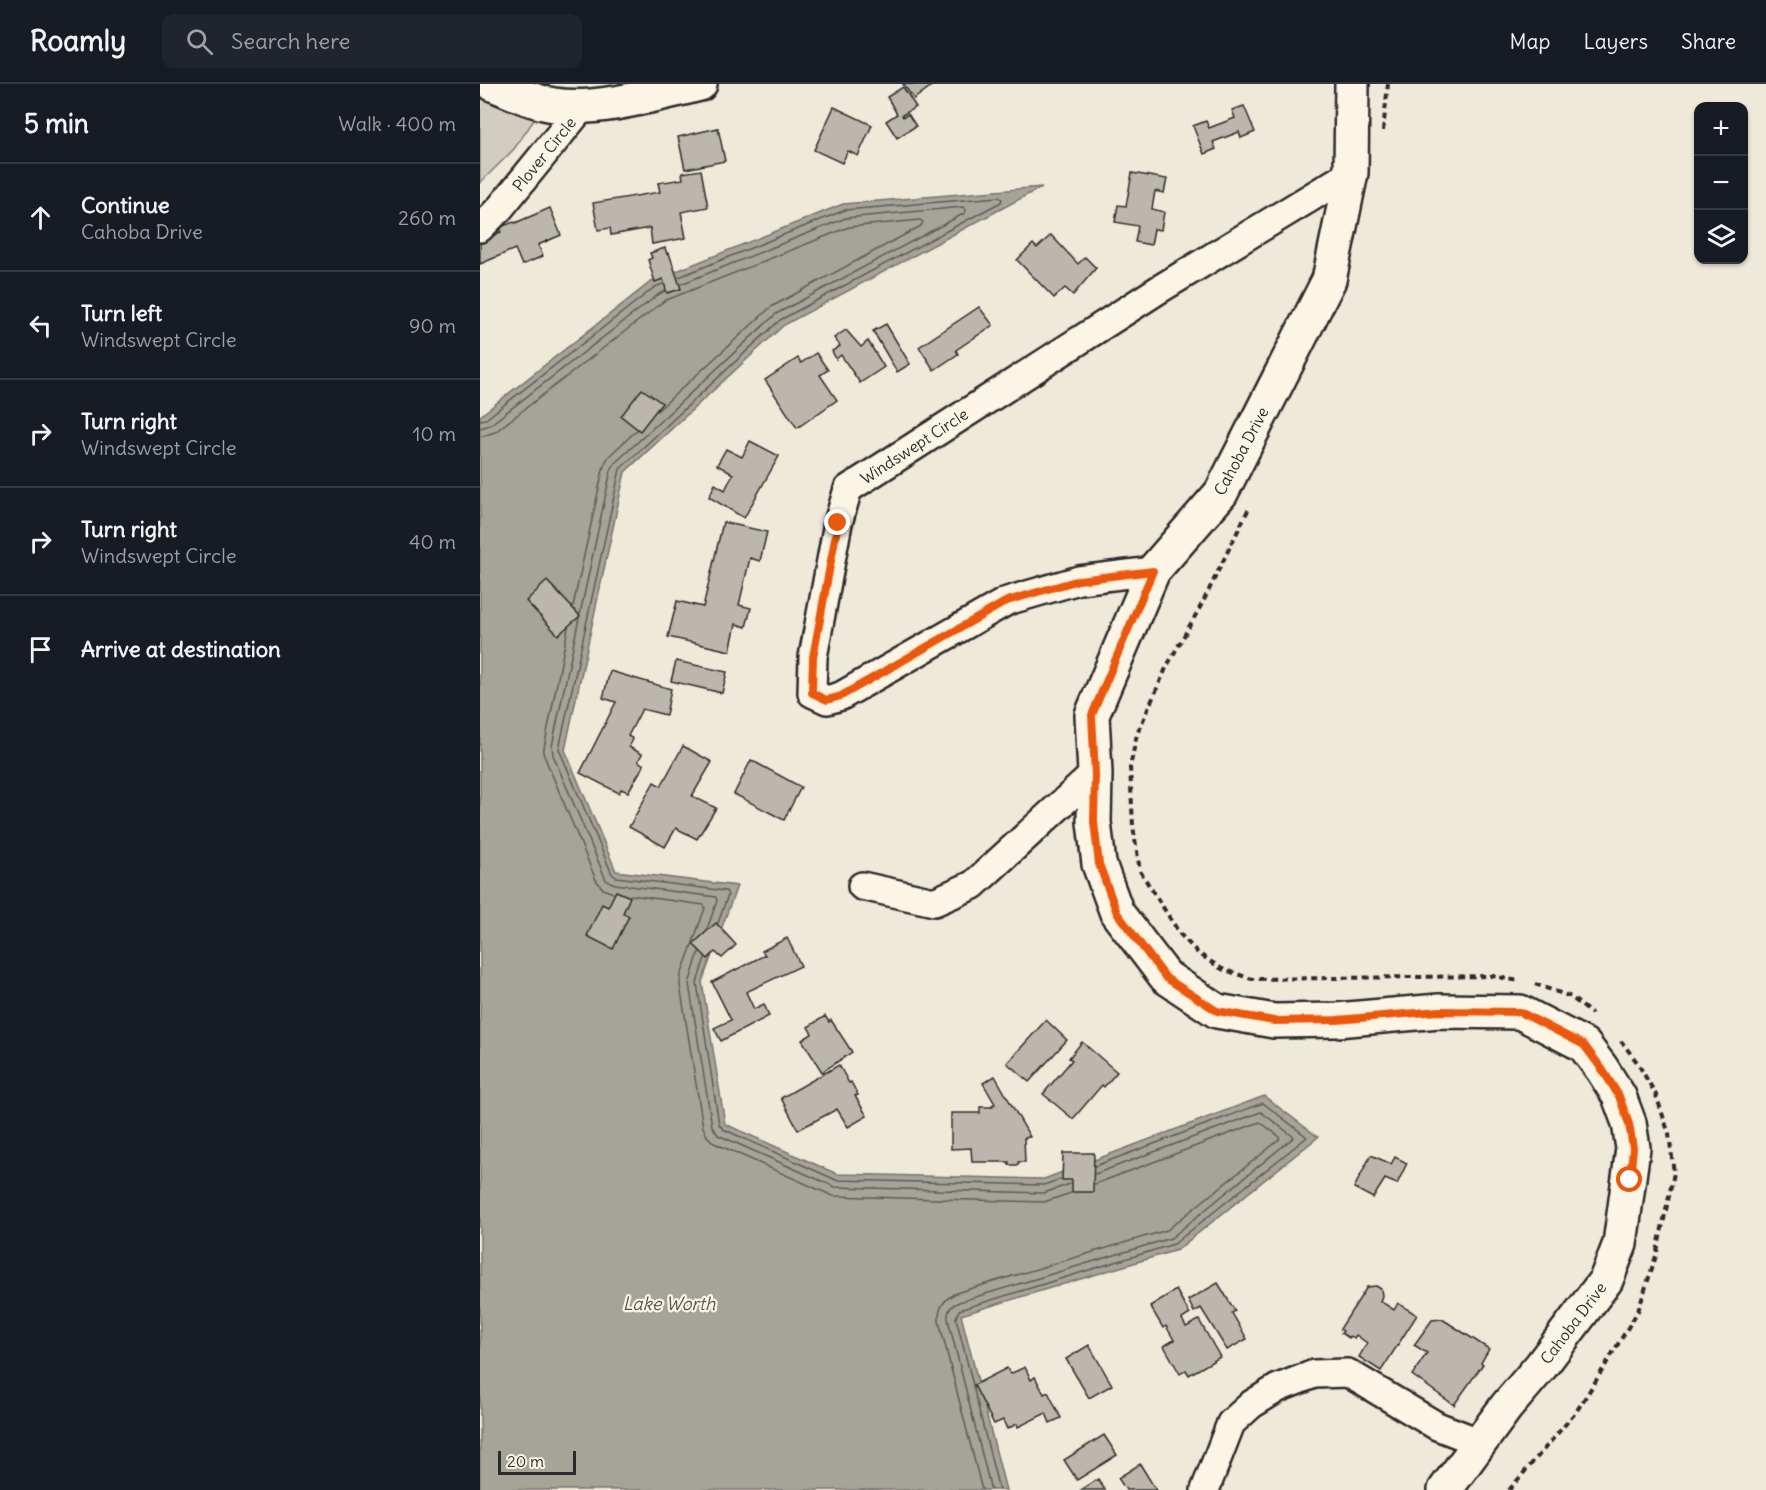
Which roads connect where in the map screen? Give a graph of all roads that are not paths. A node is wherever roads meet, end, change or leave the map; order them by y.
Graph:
1 (493, 84) edge
2 (700, 84) edge
3 (1352, 84) edge
4 (583, 106) junction
5 (1351, 173) junction
6 (480, 228) edge
7 (1153, 571) junction
8 (1095, 774) junction
9 (862, 886) dead end
10 (1481, 1443) junction
11 (1205, 1490) edge
12 (1445, 1490) edge

1 - 4 street
2 - 4 street
3 - 5 street, Cahoba Drive
4 - 6 street, Plover Circle
5 - 7 street, Cahoba Drive
5 - 7 street, Windswept Circle
7 - 8 street, Cahoba Drive
8 - 9 street
8 - 10 street, Cahoba Drive
10 - 11 street
10 - 12 street, Cahoba Drive

